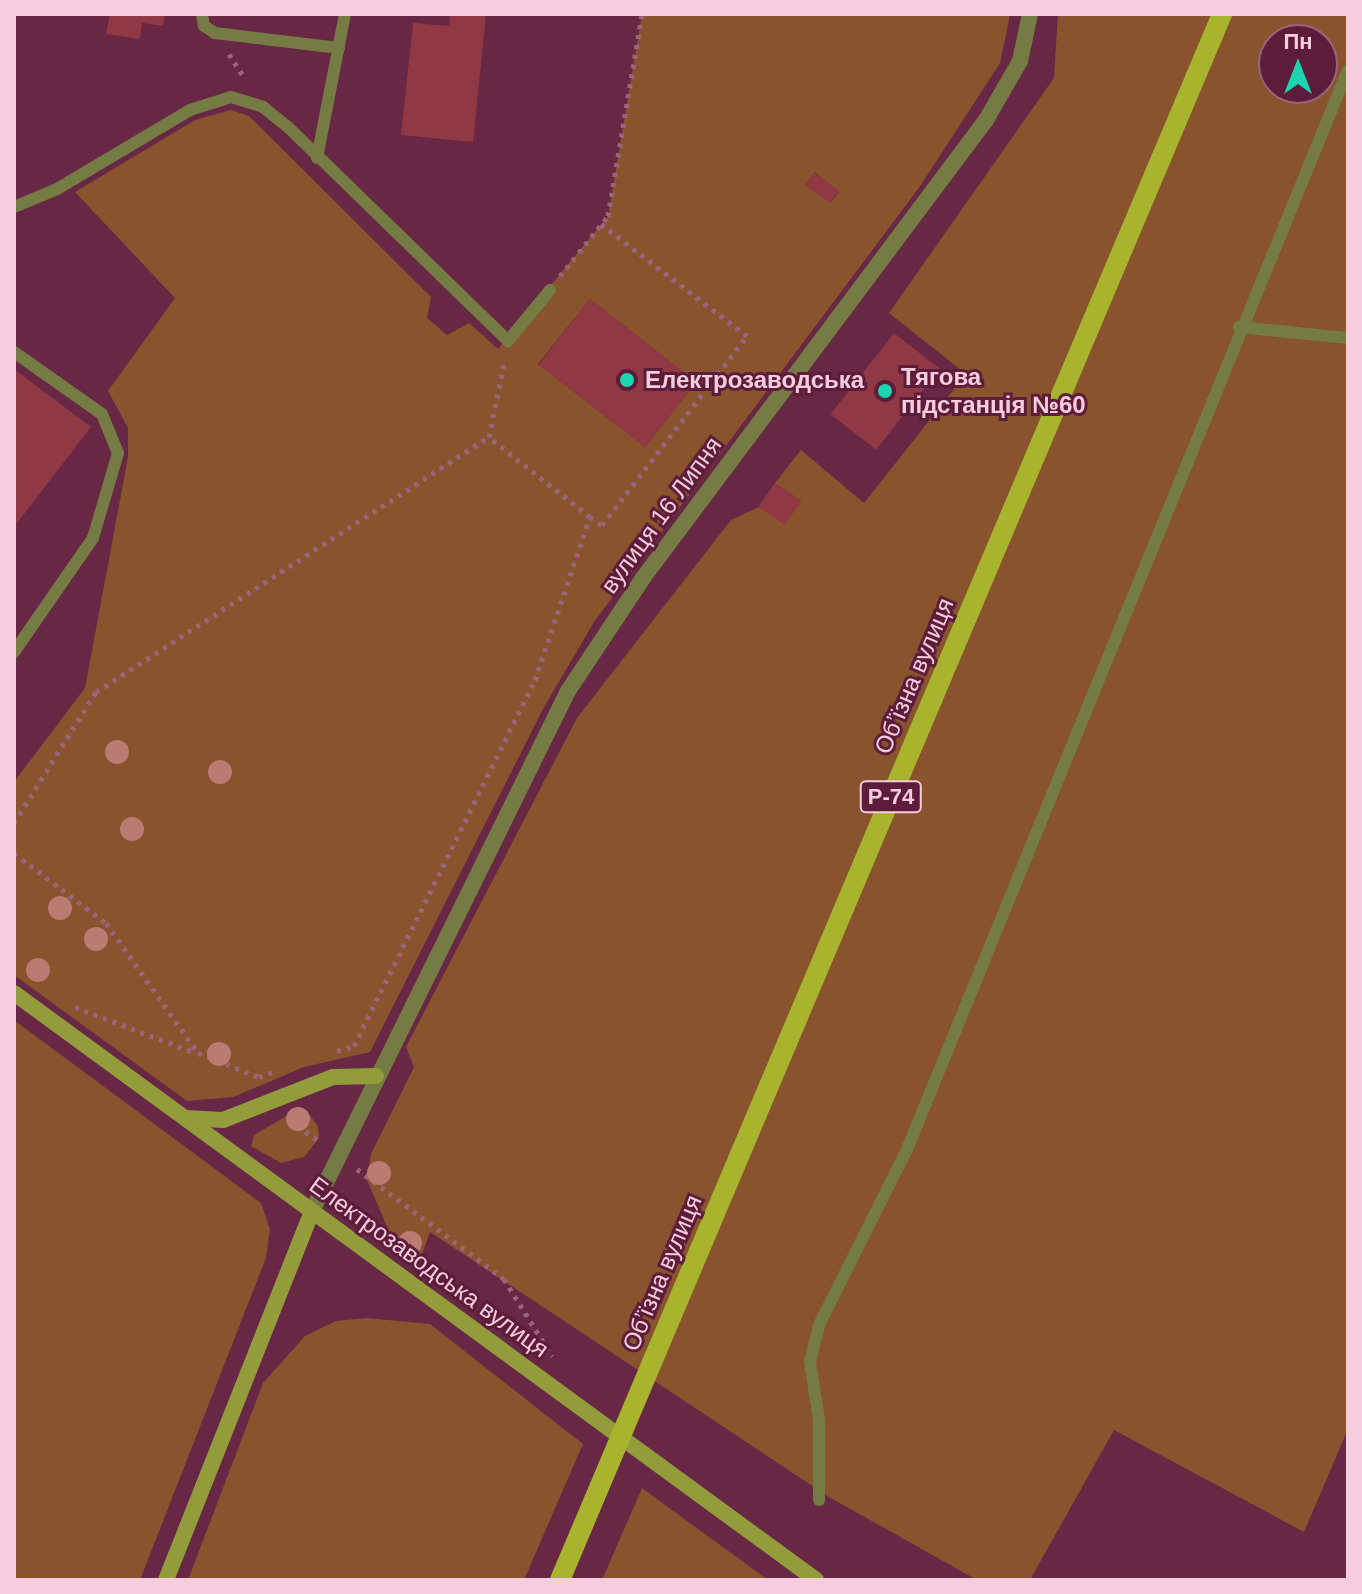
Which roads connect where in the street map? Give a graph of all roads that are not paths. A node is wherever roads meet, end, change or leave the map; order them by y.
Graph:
1 (202, 14) edge
2 (345, 14) edge
3 (1030, 14) edge
4 (1222, 14) edge
5 (339, 48) junction
6 (1348, 70) edge
7 (317, 158) junction
8 (14, 207) edge
9 (550, 290) road end
10 (1239, 327) junction
11 (1348, 338) edge
12 (14, 352) edge
13 (14, 652) edge
14 (14, 993) edge
15 (376, 1076) junction
16 (184, 1117) junction
17 (312, 1211) junction
18 (819, 1500) dead end
19 (166, 1580) edge
20 (560, 1580) edge
21 (816, 1580) edge

1 - 5 lane
2 - 5 lane
3 - 15 street, вулиця 16 Липня
4 - 20 main road, Обʼїзна вулиця / Р-74
5 - 7 lane
6 - 10 lane
7 - 8 lane
7 - 9 lane
10 - 11 lane
10 - 18 lane
12 - 13 lane
14 - 16 main road, Електрозаводська вулиця
15 - 16 main road
15 - 17 street, вулиця 16 Липня
16 - 17 main road, Електрозаводська вулиця
17 - 19 main road
17 - 21 main road, Електрозаводська вулиця

